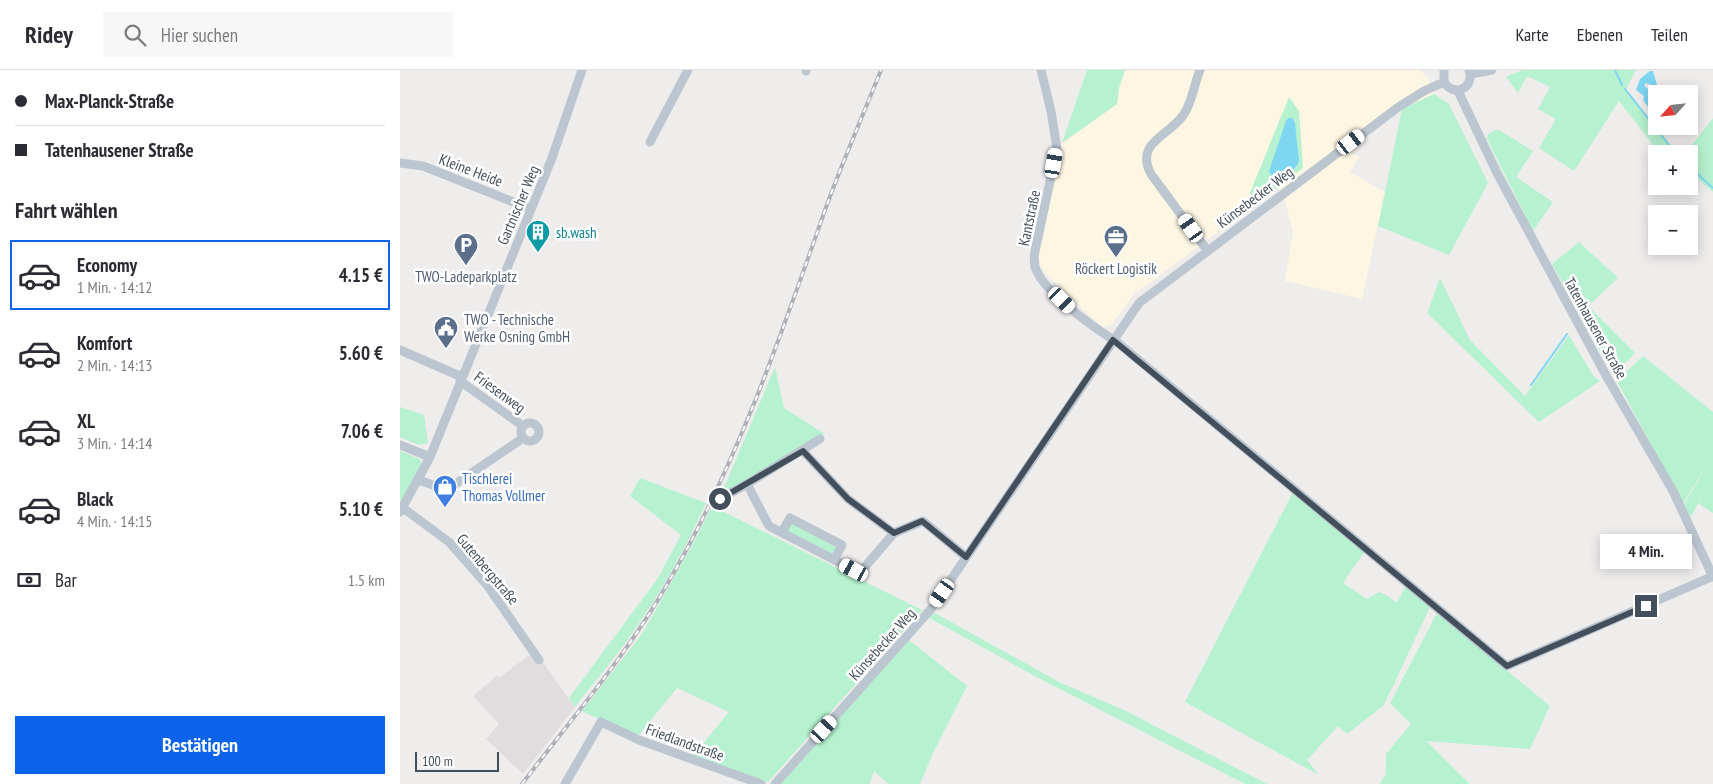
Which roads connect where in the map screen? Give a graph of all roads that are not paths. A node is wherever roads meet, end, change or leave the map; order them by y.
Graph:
1 (582, 70) edge
2 (688, 70) edge
3 (1041, 70) edge
4 (1200, 70) edge
5 (1444, 70) edge
6 (1492, 70) edge
7 (1470, 72) edge
8 (1444, 82) junction
9 (1458, 91) junction
10 (650, 142) dead end
11 (400, 163) edge
12 (531, 209) junction
13 (1207, 250) junction
14 (1113, 340) junction
15 (400, 350) edge
16 (461, 379) junction
17 (524, 426) junction
18 (523, 438) junction
19 (820, 439) dead end
20 (400, 445) edge
21 (803, 451) junction
22 (430, 456) junction
23 (419, 480) junction
24 (747, 484) junction
25 (720, 499) dead end
26 (402, 510) edge
27 (782, 532) junction
28 (894, 533) junction
29 (966, 557) junction
30 (834, 560) junction
31 (1713, 577) edge
32 (1558, 644) joint
33 (539, 660) dead end
34 (564, 784) edge
35 (761, 784) edge
36 (775, 784) edge

1 - 12 street, Gartnischer Weg
2 - 10 street
3 - 14 street, Kantstraße
4 - 13 street
5 - 8 street
6 - 7 street
7 - 9 street
8 - 9 street
8 - 13 street, Künsebecker Weg
9 - 31 street, Tatenhausener Straße
11 - 12 street, Kleine Heide
12 - 16 street, Gartnischer Weg
13 - 14 street, Künsebecker Weg
14 - 29 street, Künsebecker Weg
14 - 32 street, Kantstraße
15 - 16 street, Friesenweg
16 - 17 street, Friesenweg
16 - 22 street, Gartnischer Weg
17 - 18 street, Friesenweg
17 - 18 street, Friesenweg
18 - 23 street, Friesenweg
19 - 21 street
20 - 22 street
21 - 24 street
21 - 28 street
22 - 23 street, Gartnischer Weg
23 - 26 street, Gartnischer Weg
24 - 25 street
24 - 27 street
26 - 33 street, Gutenbergstraße
27 - 30 street
27 - 30 street
28 - 29 street
28 - 30 street
29 - 36 street, Künsebecker Weg
31 - 32 street, Tatenhausener Straße
34 - 35 street, Friedlandstraße

